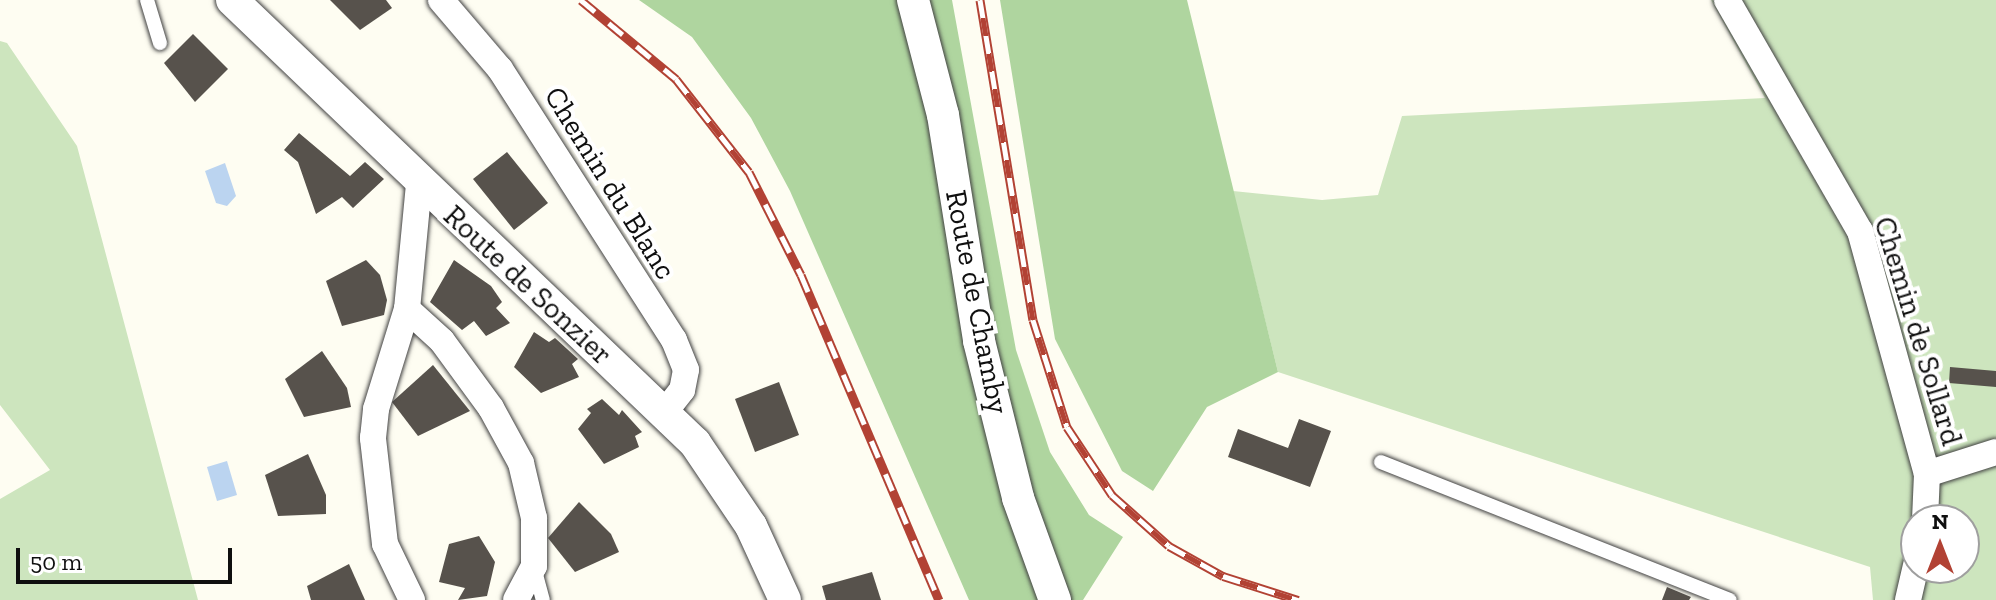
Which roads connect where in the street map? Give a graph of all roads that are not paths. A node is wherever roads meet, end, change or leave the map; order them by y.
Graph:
1 (147, 0) edge
2 (232, 0) edge
3 (441, 0) edge
4 (913, 0) edge
5 (1727, 0) edge
6 (160, 43) dead end
7 (419, 184) junction
8 (407, 309) junction
9 (665, 412) junction
10 (1996, 452) edge
11 (1381, 462) dead end
12 (1927, 474) junction
13 (1926, 504) edge
14 (534, 566) junction
15 (412, 600) edge
16 (516, 600) edge
17 (543, 600) edge
18 (785, 600) edge
19 (1055, 600) edge
20 (1730, 600) edge

1 - 6 lane
2 - 7 street, Route de Sonzier
3 - 9 street, Chemin du Blanc
4 - 19 street, Route de Chamby
5 - 12 street, Chemin de Sollard
7 - 8 street
7 - 9 street, Route de Sonzier
8 - 14 street
8 - 15 street
9 - 18 street, Route de Sonzier
10 - 12 street
11 - 20 lane
12 - 13 street, Chemin de Sollard
14 - 16 street
14 - 17 lane

